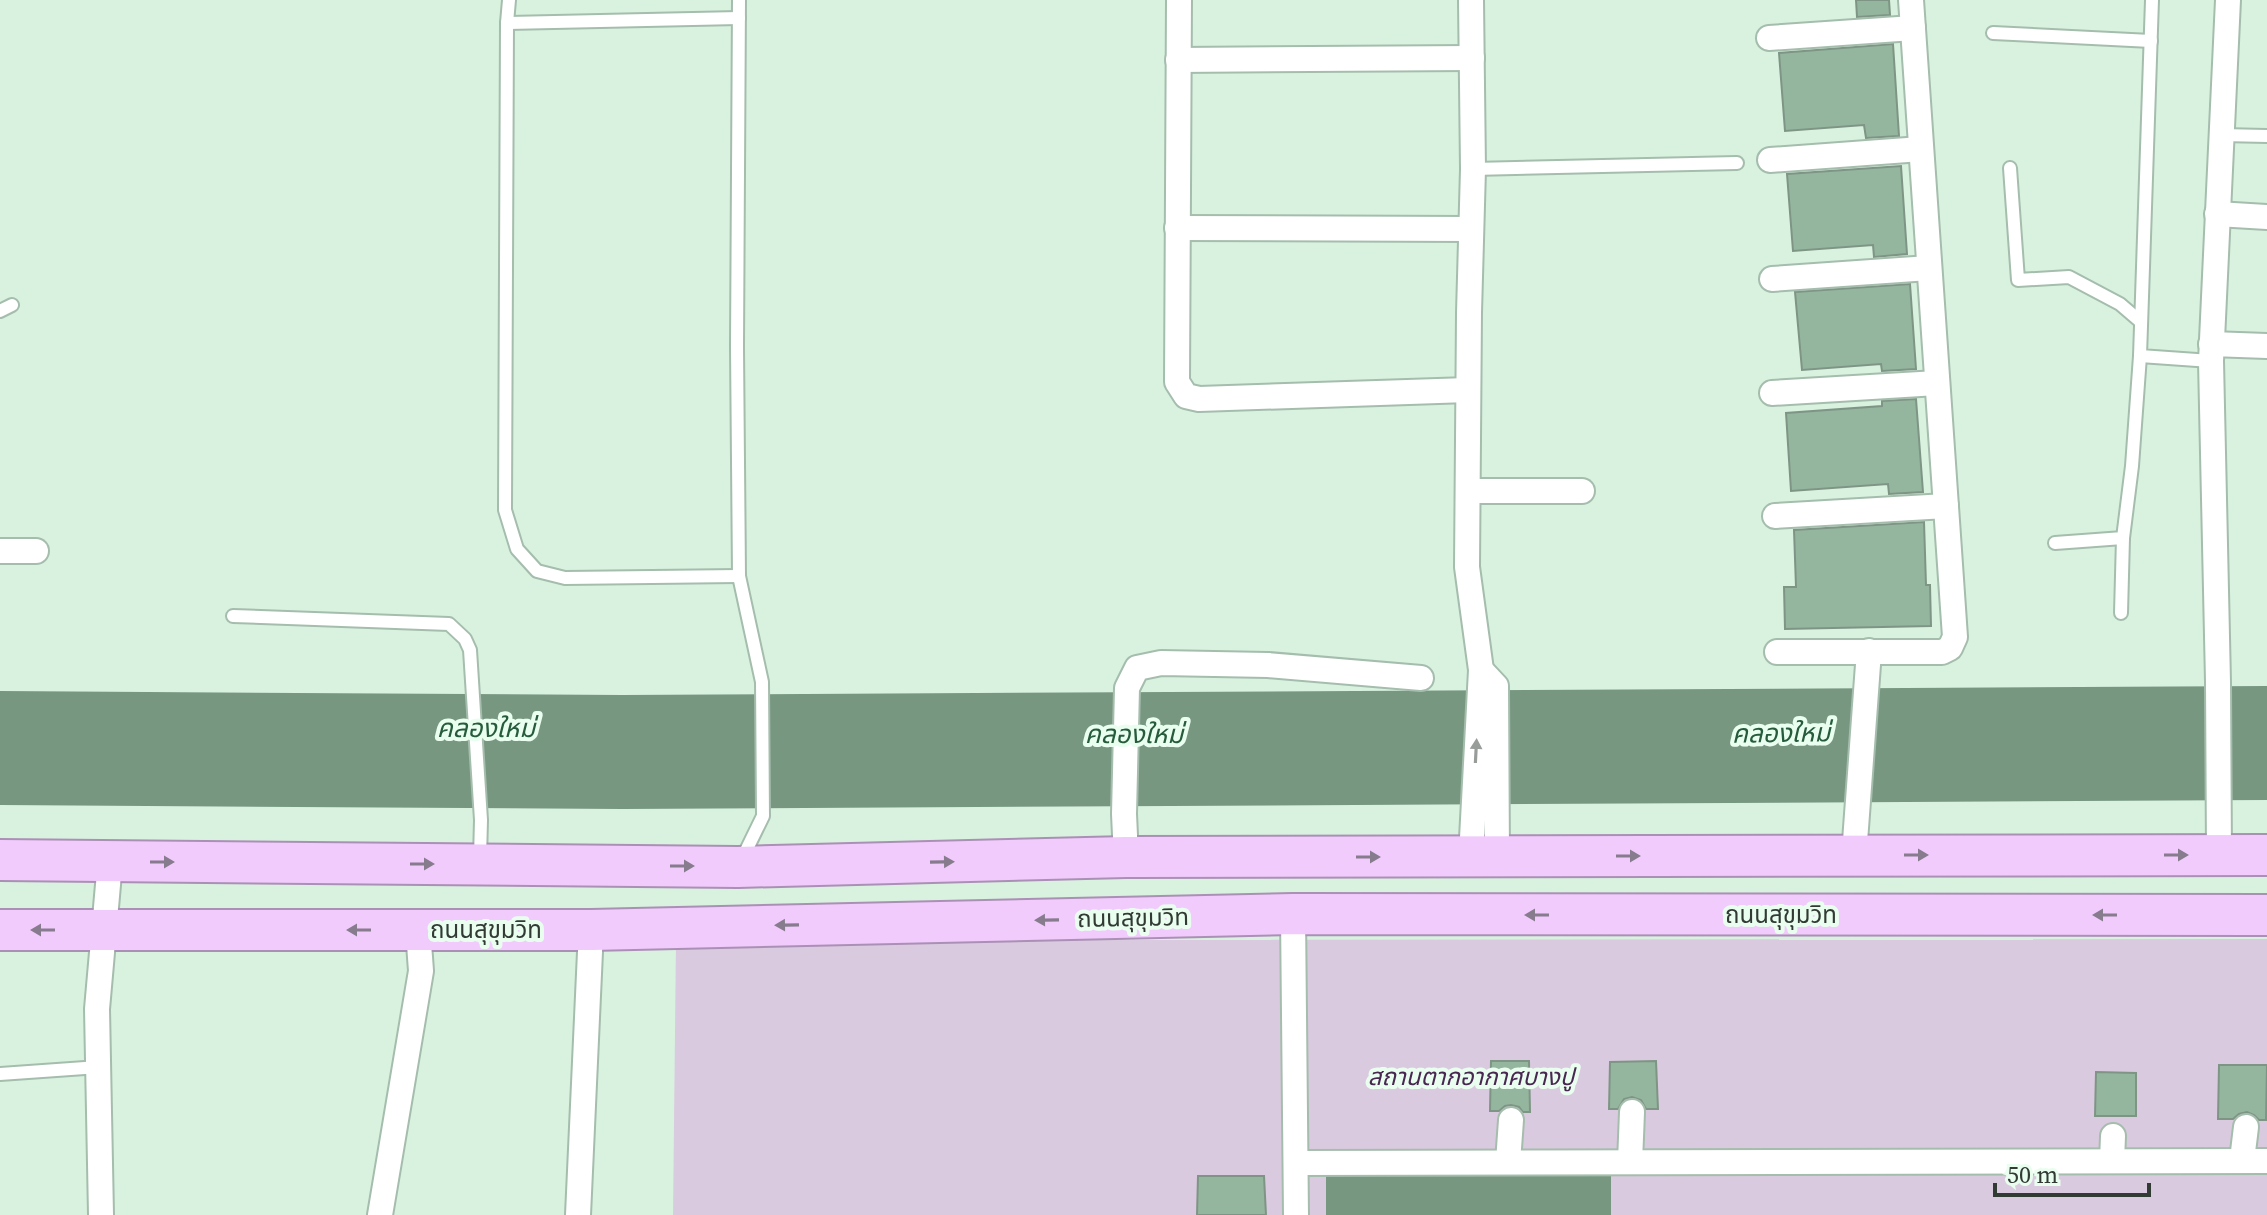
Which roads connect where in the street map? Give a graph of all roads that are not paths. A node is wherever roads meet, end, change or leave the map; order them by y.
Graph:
1 (509, 0) edge
2 (739, 0) edge
3 (1179, 0) edge
4 (1471, 0) edge
5 (1911, 0) edge
6 (2152, 0) edge
7 (2228, 0) edge
8 (739, 18) junction
9 (507, 23) junction
10 (1913, 28) junction
11 (1993, 33) dead end
12 (1769, 38) dead end
13 (2151, 41) junction
14 (1472, 58) junction
15 (1178, 60) junction
16 (2221, 135) junction
17 (2267, 136) edge
18 (1921, 149) junction
19 (1770, 160) dead end
20 (1737, 163) dead end
21 (2010, 168) dead end
22 (1473, 169) junction
23 (2217, 214) junction
24 (2267, 217) edge
25 (1177, 228) junction
26 (1471, 229) junction
27 (1929, 268) junction
28 (1772, 279) dead end
29 (12, 305) dead end
30 (0, 311) edge
31 (2141, 322) junction
32 (2267, 346) edge
33 (2211, 352) junction
34 (2140, 356) junction
35 (1937, 383) junction
36 (1468, 390) junction
37 (1772, 393) dead end
38 (1468, 491) junction
39 (1582, 491) dead end
40 (1946, 506) junction
41 (1775, 516) dead end
42 (2123, 538) junction
43 (2055, 543) dead end
44 (0, 551) edge
45 (36, 551) dead end
46 (739, 576) junction
47 (2121, 613) dead end
48 (233, 616) dead end
49 (1869, 651) junction
50 (1777, 652) dead end
51 (1421, 678) dead end
52 (1484, 838) junction
53 (1854, 855) junction
54 (2219, 855) junction
55 (2267, 855) edge
56 (1126, 857) junction
57 (1290, 857) junction
58 (0, 860) edge
59 (110, 862) junction
60 (480, 865) junction
61 (738, 867) junction
62 (1293, 914) junction
63 (2267, 915) edge
64 (0, 930) edge
65 (103, 930) junction
66 (418, 930) junction
67 (591, 930) junction
68 (99, 1067) junction
69 (0, 1074) edge
70 (1632, 1112) dead end
71 (1511, 1120) dead end
72 (2246, 1127) dead end
73 (2113, 1136) dead end
74 (2242, 1160) junction
75 (2112, 1161) junction
76 (2267, 1161) edge
77 (1508, 1162) junction
78 (1630, 1162) junction
79 (1296, 1163) junction
80 (101, 1215) edge
81 (380, 1215) edge
82 (578, 1215) edge
83 (1296, 1215) edge

1 - 9 lane
2 - 8 lane
3 - 15 street
4 - 14 street
5 - 10 street
6 - 13 lane
7 - 16 street
8 - 9 lane
8 - 46 lane
9 - 46 lane
10 - 12 street
10 - 18 street
11 - 13 lane
13 - 31 lane
14 - 15 street
14 - 22 street
15 - 25 street
16 - 17 lane
16 - 23 street
18 - 19 street
18 - 27 street
20 - 22 lane
21 - 31 lane
22 - 26 street
23 - 24 street
23 - 33 street
25 - 26 street
25 - 36 street
26 - 36 street
27 - 28 street
27 - 35 street
29 - 30 lane
31 - 34 lane
32 - 33 street
33 - 34 lane
33 - 54 street
34 - 42 lane
35 - 37 street
35 - 40 street
36 - 38 street
38 - 39 street
38 - 52 street
40 - 41 street
40 - 49 street
42 - 43 lane
42 - 47 lane
44 - 45 street
46 - 61 lane
48 - 60 lane
49 - 50 street
49 - 53 street
51 - 56 street
52 -> 53 highway
57 -> 52 highway
53 -> 54 highway
54 - 55 highway
56 - 57 highway
61 -> 56 highway
57 - 62 highway
58 - 59 highway
59 -> 60 highway
59 - 65 street
60 -> 61 highway
63 -> 62 highway, ถนนสุขุมวิท
62 -> 67 highway, ถนนสุขุมวิท
62 - 79 street
65 -> 64 highway, ถนนสุขุมวิท
66 -> 65 highway, ถนนสุขุมวิท
65 - 68 street
66 - 67 highway, ถนนสุขุมวิท
66 - 81 street
67 - 82 street
68 - 69 lane
68 - 80 street
70 - 78 street
71 - 77 street
72 - 74 street
73 - 75 street
74 - 75 street
74 - 76 street
75 - 78 street
77 - 78 street
77 - 79 street
79 - 83 street

